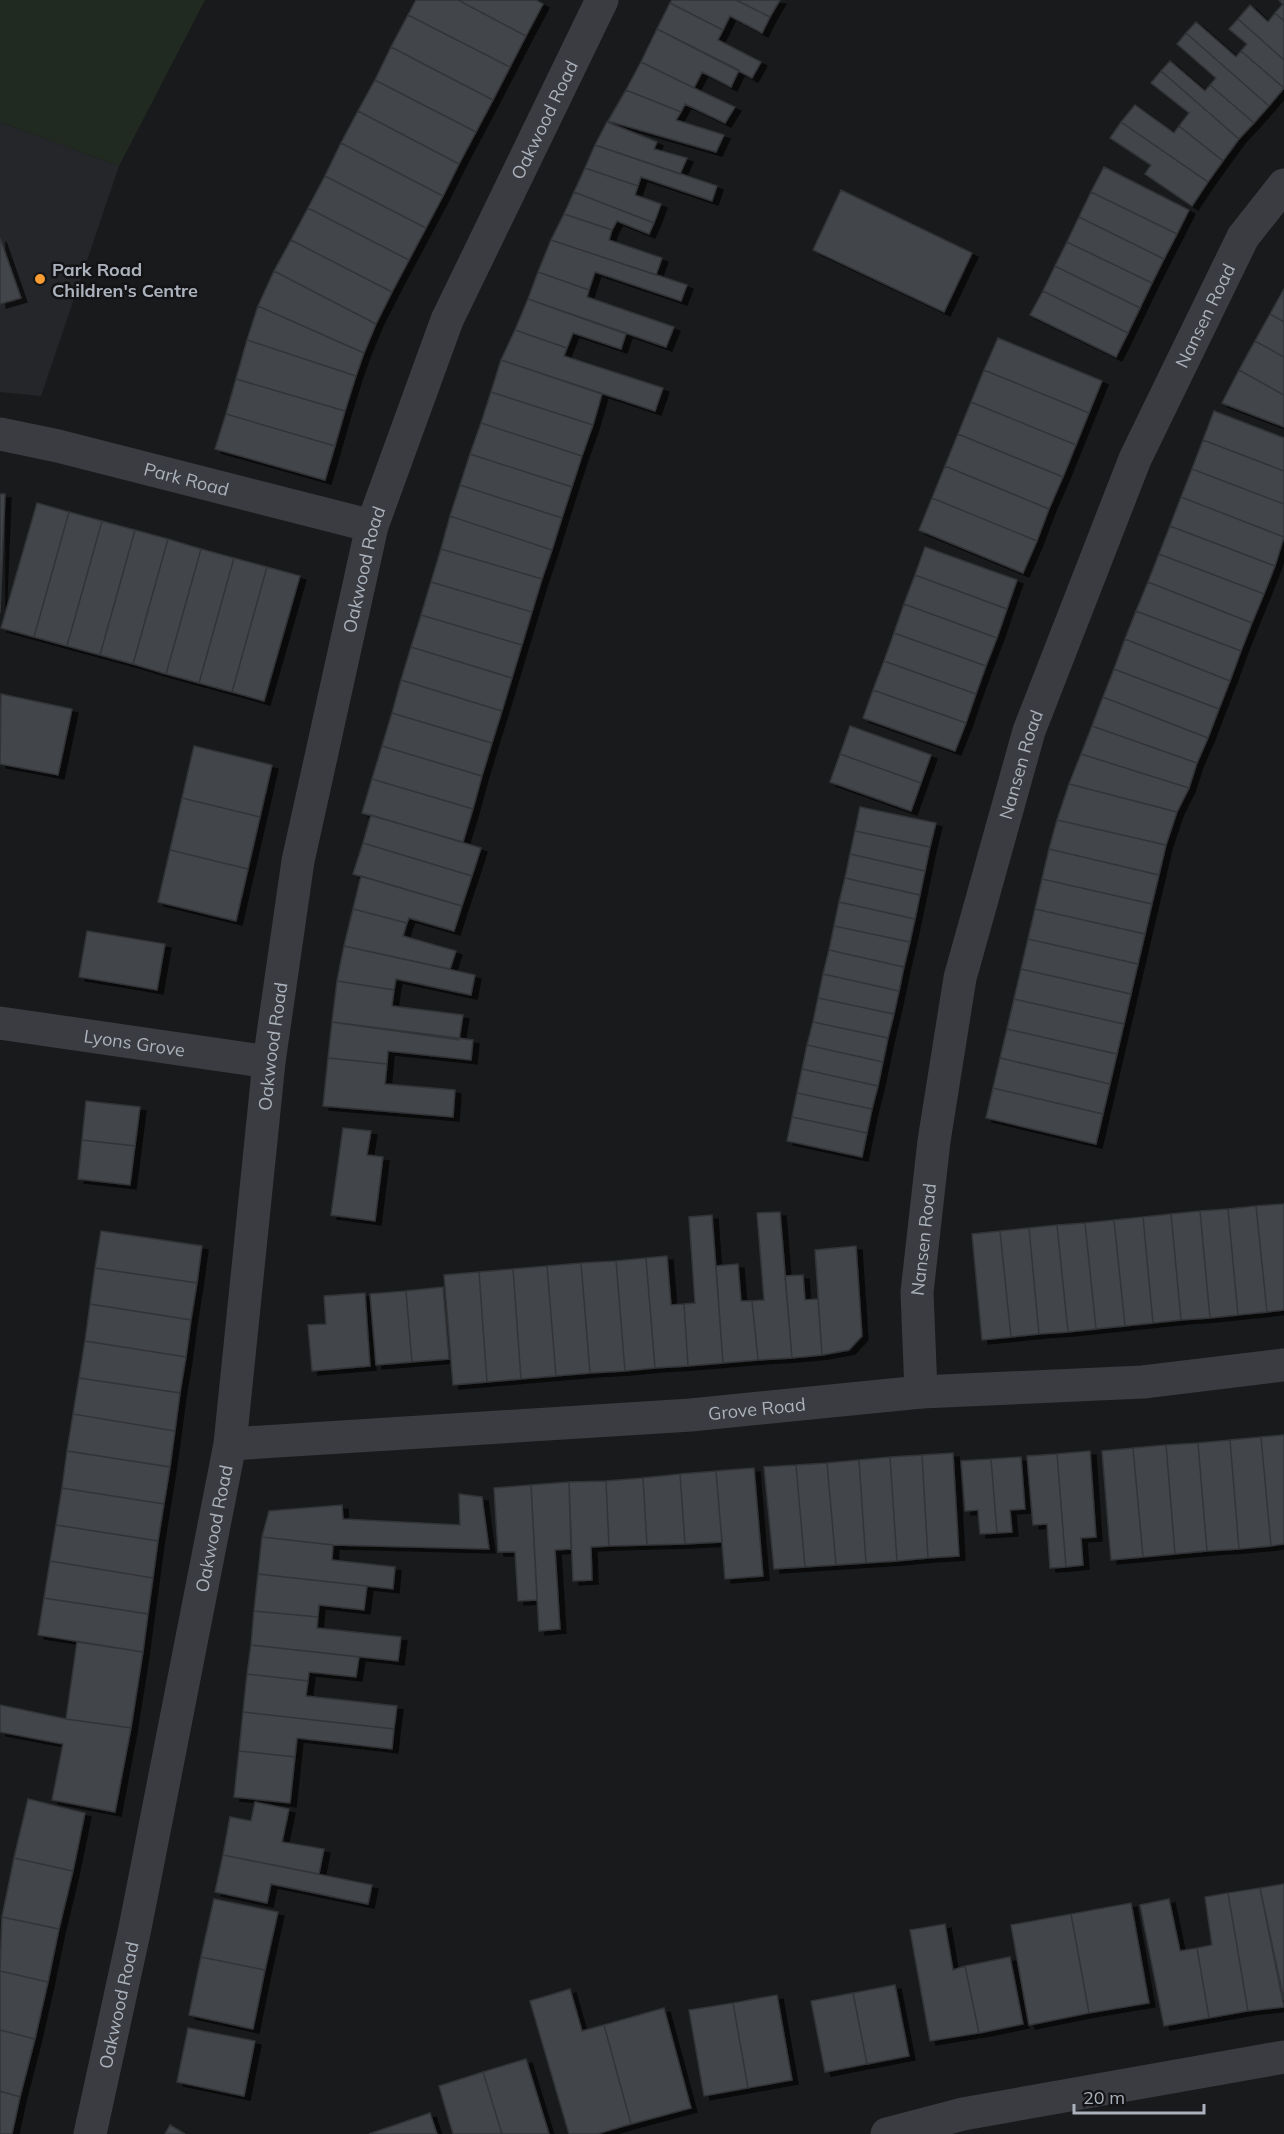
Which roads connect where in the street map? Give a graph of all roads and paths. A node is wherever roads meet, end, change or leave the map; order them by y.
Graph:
1 (602, 0) edge
2 (1284, 185) edge
3 (0, 434) edge
4 (372, 526) junction
5 (0, 1023) edge
6 (269, 1062) junction
7 (1284, 1365) edge
8 (921, 1392) junction
9 (230, 1444) junction
10 (1284, 2057) edge
11 (90, 2134) edge
12 (887, 2134) edge

1 - 4 street, Oakwood Road
2 - 8 street, Nansen Road
3 - 4 street, Park Road
4 - 6 street, Oakwood Road
5 - 6 street, Lyons Grove
6 - 9 street, Oakwood Road
7 - 8 street, Grove Road
8 - 9 street, Grove Road
9 - 11 street, Oakwood Road
10 - 12 street

